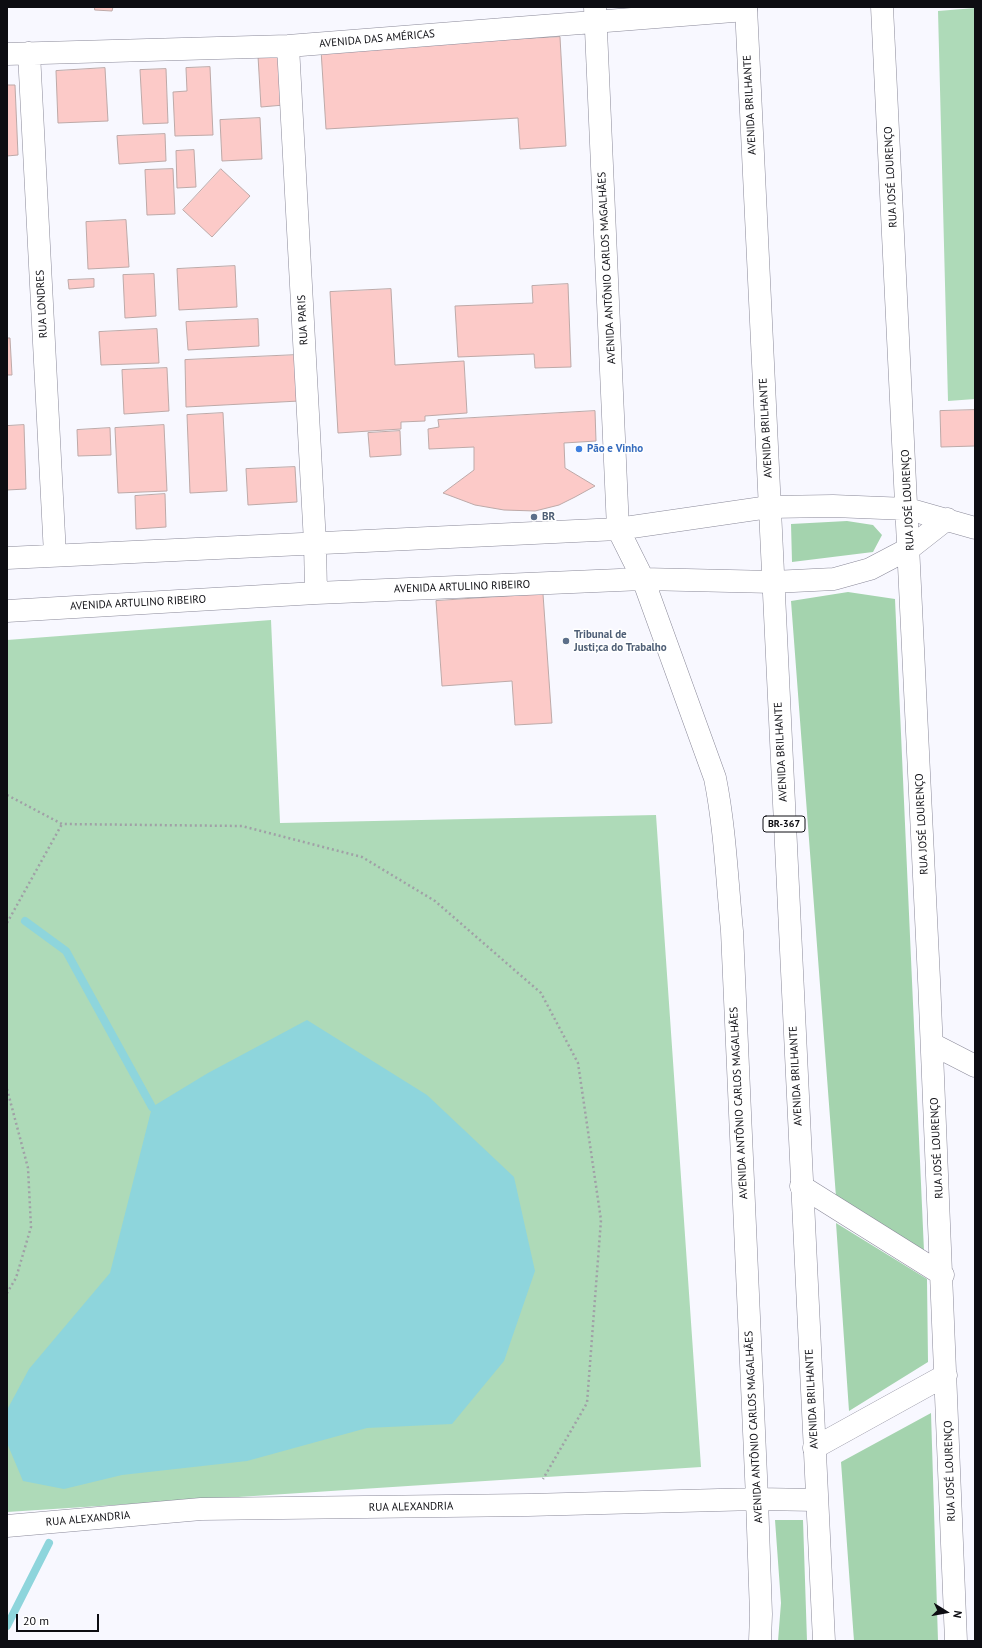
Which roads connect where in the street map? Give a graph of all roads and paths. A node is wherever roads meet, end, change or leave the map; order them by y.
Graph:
1 (882, 7) edge
2 (746, 8) edge
3 (596, 14) edge
4 (288, 46) junction
5 (29, 53) junction
6 (7, 54) edge
7 (769, 507) junction
8 (908, 509) junction
9 (947, 519) junction
10 (975, 528) edge
11 (618, 529) junction
12 (314, 543) junction
13 (910, 548) junction
14 (55, 555) junction
15 (7, 558) edge
16 (643, 579) junction
17 (773, 582) junction
18 (316, 593) junction
19 (7, 611) edge
20 (7, 796) edge
21 (62, 824) junction
22 (7, 923) edge
23 (933, 1058) junction
24 (975, 1066) edge
25 (7, 1089) edge
26 (801, 1186) junction
27 (942, 1275) junction
28 (7, 1293) edge
29 (946, 1375) junction
30 (814, 1448) junction
31 (757, 1499) junction
32 (816, 1500) junction
33 (528, 1505) junction
34 (7, 1526) edge
35 (760, 1641) edge
36 (824, 1641) edge
37 (956, 1641) edge

1 - 8 street, RUA JOSÉ LOURENÇO
2 - 3 street, AVENIDA DAS AMÉRICAS
2 - 7 street, AVENIDA BRILHANTE / BR-367
3 - 4 street, AVENIDA DAS AMÉRICAS
3 - 11 street, AVENIDA ANTÔNIO CARLOS MAGALHÃES
4 - 5 street, AVENIDA DAS AMÉRICAS
4 - 12 street, RUA PARIS
5 - 6 street, AVENIDA DAS AMÉRICAS
5 - 14 street, RUA LONDRES
7 - 8 street
7 - 11 street
7 - 17 street, AVENIDA BRILHANTE / BR-367
8 - 9 street
8 - 13 street, RUA JOSÉ LOURENÇO
9 - 10 street
9 - 13 street, AVENIDA ARTULINO RIBEIRO
11 - 12 street
11 - 16 street, AVENIDA ANTÔNIO CARLOS MAGALHÃES
12 - 14 street
12 - 18 street, RUA PARIS
13 - 17 street, AVENIDA ARTULINO RIBEIRO
13 - 23 street, RUA JOSÉ LOURENÇO
14 - 15 street
16 - 17 street, AVENIDA ARTULINO RIBEIRO
16 - 18 street, AVENIDA ARTULINO RIBEIRO
16 - 31 street, AVENIDA ANTÔNIO CARLOS MAGALHÃES
17 - 26 street, AVENIDA BRILHANTE / BR-367
18 - 19 street, AVENIDA ARTULINO RIBEIRO
20 - 21 path
21 - 22 path
21 - 33 path
23 - 24 street
23 - 27 street, RUA JOSÉ LOURENÇO
25 - 28 path
26 - 27 street
26 - 30 street, AVENIDA BRILHANTE / BR-367
27 - 29 street, RUA JOSÉ LOURENÇO
29 - 30 street
29 - 37 street, RUA JOSÉ LOURENÇO
30 - 32 street, AVENIDA BRILHANTE / BR-367
31 - 32 street, RUA ALEXANDRIA
31 - 33 street, RUA ALEXANDRIA
31 - 35 street, AVENIDA ANTÔNIO CARLOS MAGALHÃES
32 - 36 street, AVENIDA BRILHANTE / BR-367
33 - 34 street, RUA ALEXANDRIA

